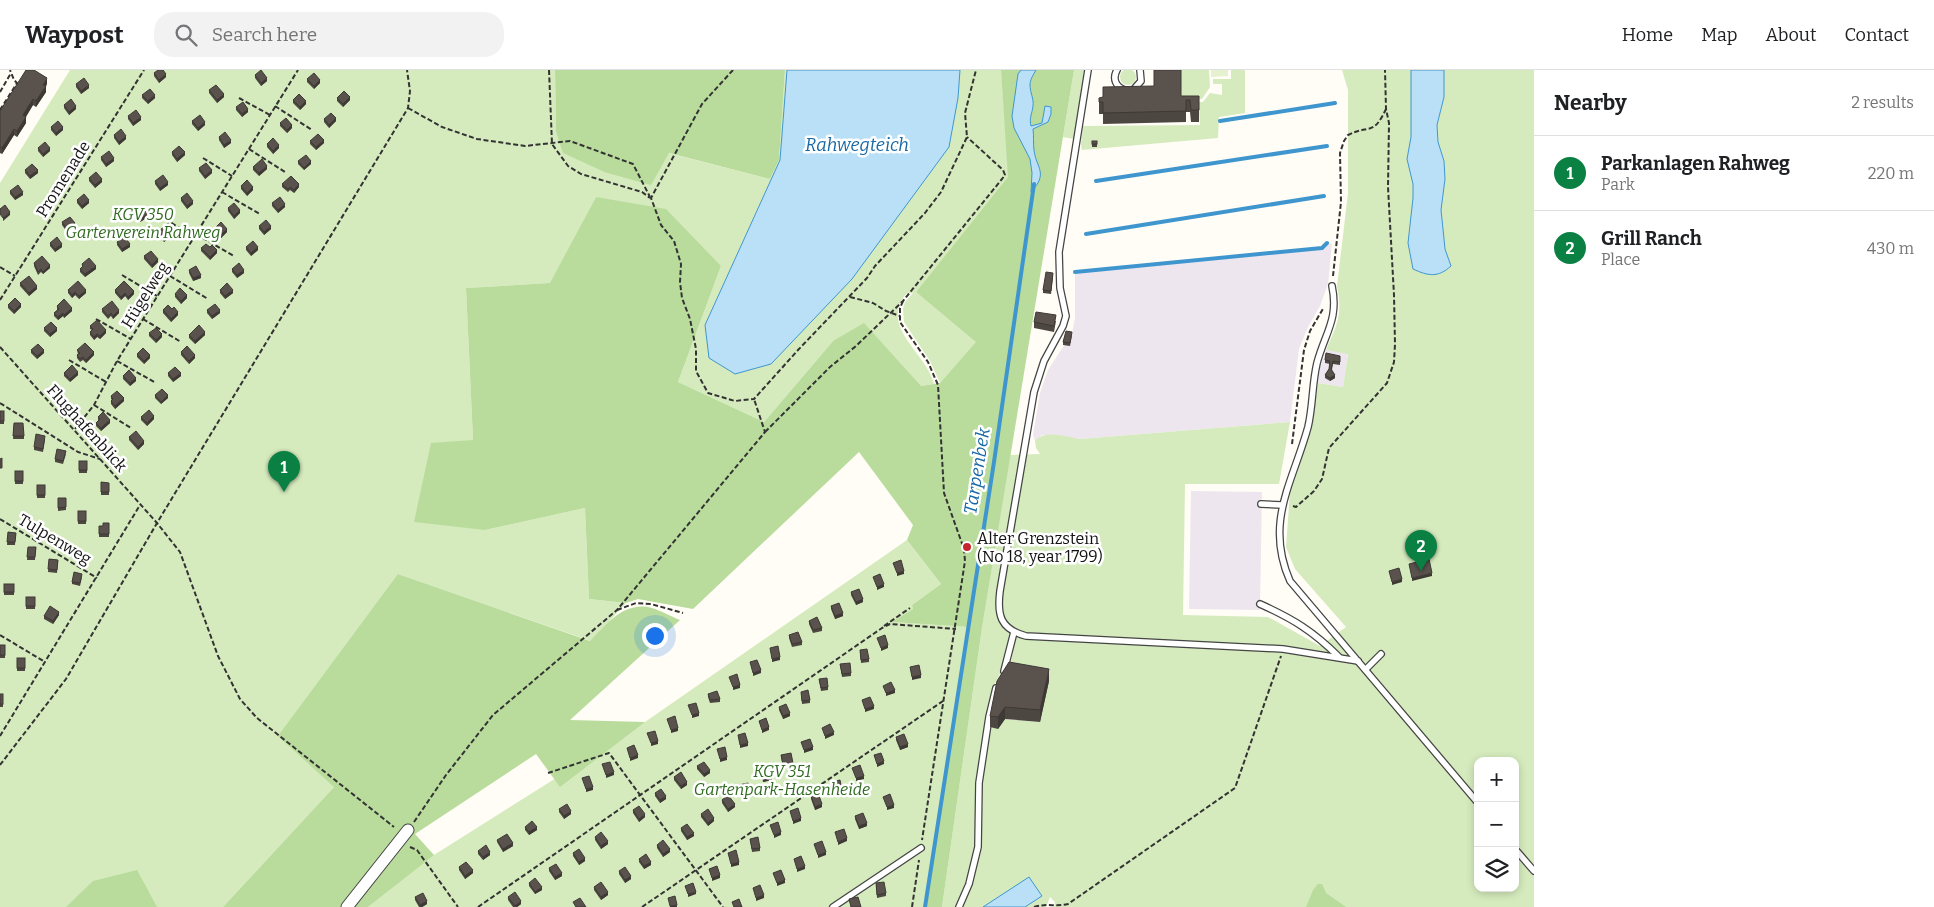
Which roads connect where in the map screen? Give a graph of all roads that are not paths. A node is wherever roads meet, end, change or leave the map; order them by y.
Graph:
1 (1088, 70) edge
2 (1116, 70) edge
3 (1140, 70) edge
4 (1332, 286) road end
5 (1261, 504) dead end
6 (1282, 505) junction
7 (1260, 604) dead end
8 (1014, 632) junction
9 (1381, 654) dead end
10 (1339, 657) junction
11 (1358, 661) junction
12 (1366, 670) junction
13 (1002, 675) edge
14 (999, 682) edge
15 (1477, 802) edge
16 (404, 836) road end
17 (920, 848) road end
18 (1519, 853) edge
19 (1534, 871) edge
20 (347, 907) edge
21 (833, 907) edge
22 (959, 907) edge

1 - 8 lane
2 - 3 lane
4 - 6 lane
5 - 6 lane
6 - 11 lane
7 - 10 lane
8 - 10 lane
8 - 13 lane
9 - 12 lane
10 - 11 lane
11 - 12 lane
12 - 15 lane
14 - 22 lane
16 - 20 street
17 - 21 lane
18 - 19 lane

